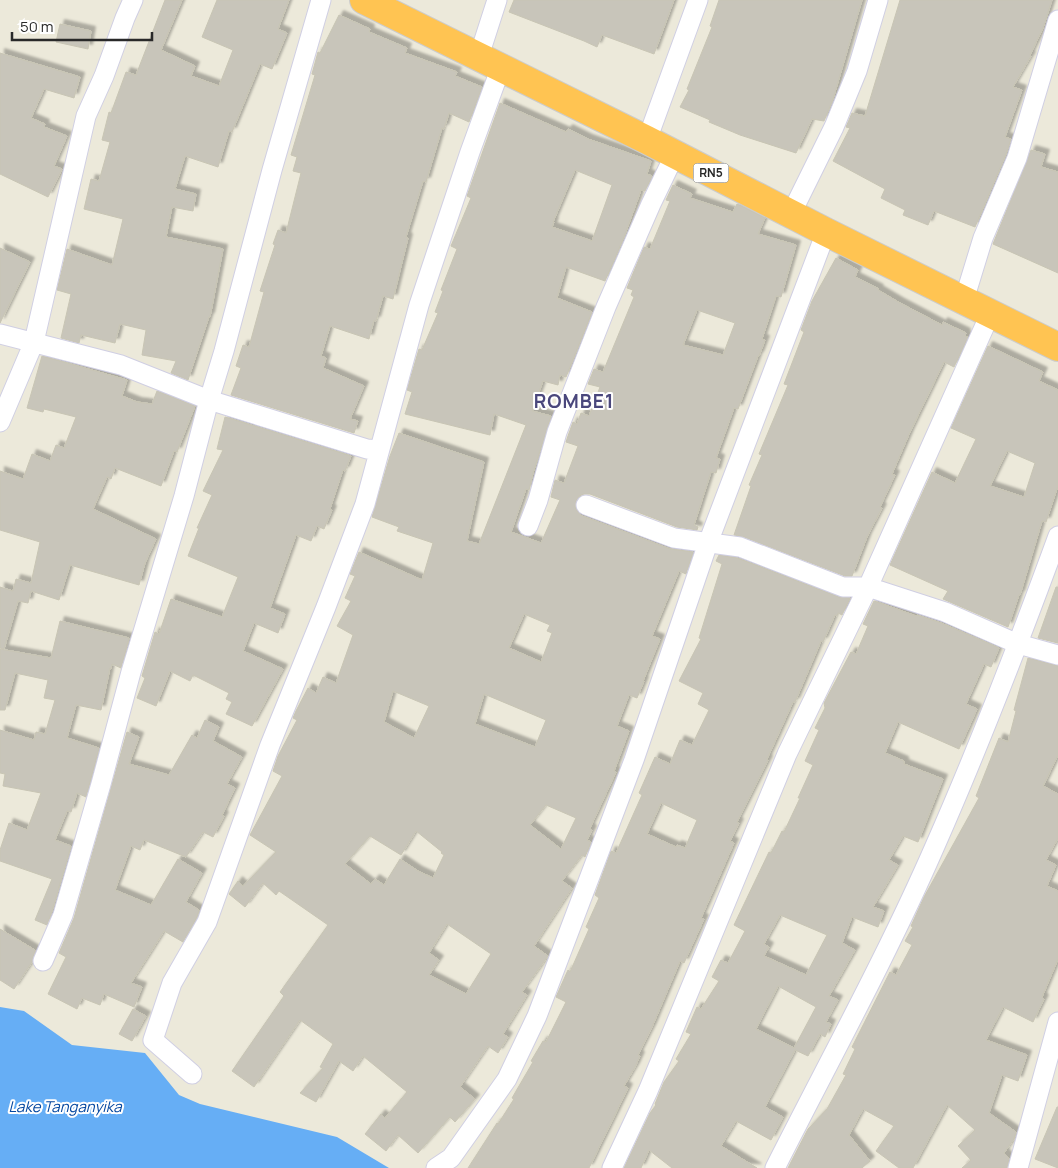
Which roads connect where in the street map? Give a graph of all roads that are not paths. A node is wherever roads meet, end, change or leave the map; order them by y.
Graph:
1 (133, 0) edge
2 (321, 0) edge
3 (364, 0) edge
4 (498, 0) edge
5 (698, 0) edge
6 (878, 0) edge
7 (1058, 20) edge
8 (490, 61) junction
9 (648, 140) junction
10 (675, 154) junction
11 (791, 214) junction
12 (826, 232) junction
13 (964, 300) junction
14 (990, 312) junction
15 (0, 334) edge
16 (34, 342) junction
17 (1058, 347) edge
18 (209, 400) junction
19 (0, 422) edge
20 (380, 450) junction
21 (586, 506) dead end
22 (528, 526) dead end
23 (1058, 536) edge
24 (708, 543) junction
25 (868, 586) junction
26 (1018, 644) junction
27 (1058, 655) edge
28 (43, 961) dead end
29 (1058, 1022) edge
30 (192, 1074) dead end
31 (436, 1168) edge
32 (612, 1168) edge
33 (775, 1168) edge
34 (1018, 1168) edge

1 - 16 street
2 - 18 street
3 - 8 highway, RN5
4 - 8 street
5 - 9 street
6 - 11 street
7 - 13 street
8 - 9 highway, RN5
8 - 20 street
9 - 10 highway, RN5
10 - 11 highway, RN5
10 - 22 street
11 - 12 highway, RN5
12 - 13 highway, RN5
12 - 24 street
13 - 14 highway, RN5
14 - 17 highway, RN5
14 - 25 street
15 - 16 street
16 - 18 street
16 - 19 street
18 - 20 street
18 - 28 street
20 - 30 street
21 - 24 street
23 - 26 street
24 - 25 street
24 - 31 street
25 - 26 street
25 - 32 street
26 - 27 street
26 - 33 street
29 - 34 street

